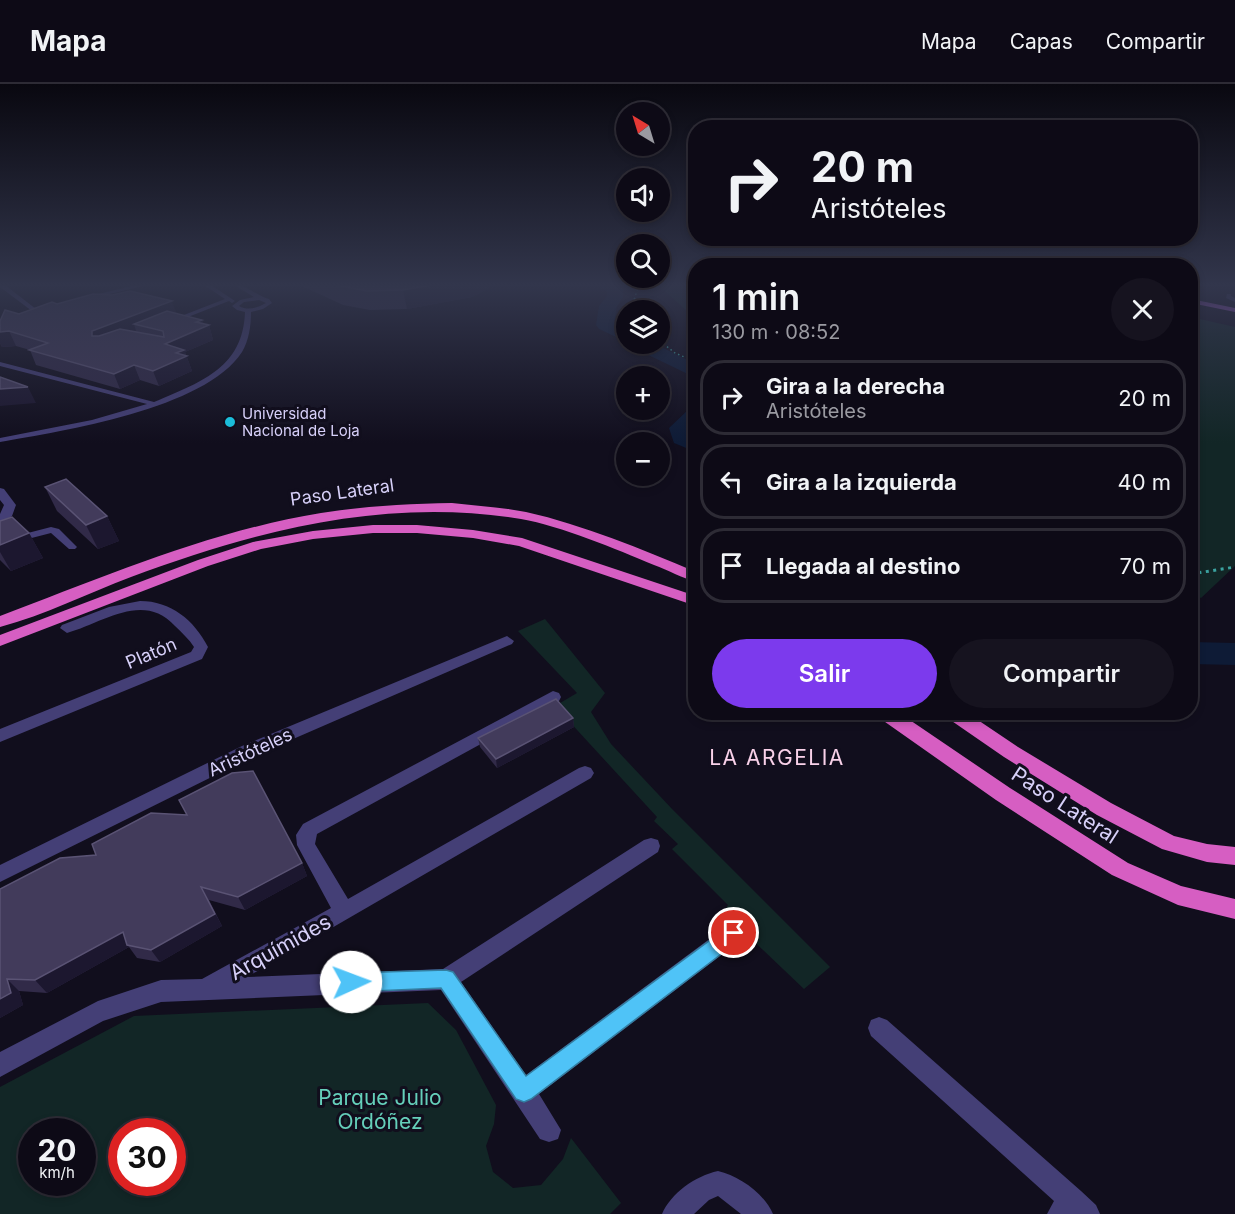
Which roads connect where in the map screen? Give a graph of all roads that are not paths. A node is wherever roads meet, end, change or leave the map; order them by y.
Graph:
1 (245, 338) edge
2 (0, 364) edge
3 (154, 404) junction
4 (0, 440) edge
5 (0, 492) edge
6 (0, 521) edge
7 (0, 535) edge
8 (72, 547) dead end
9 (688, 574) edge
10 (688, 598) edge
11 (0, 622) edge
12 (67, 628) dead end
13 (0, 641) edge
14 (507, 641) dead end
15 (553, 697) dead end
16 (896, 720) edge
17 (964, 720) edge
18 (0, 736) edge
19 (585, 773) dead end
20 (651, 846) dead end
21 (1235, 856) edge
22 (0, 874) edge
23 (1235, 909) edge
24 (344, 910) junction
25 (734, 933) dead end
26 (446, 979) junction
27 (207, 988) junction
28 (879, 1028) dead end
29 (0, 1065) edge
30 (524, 1091) junction
31 (549, 1131) dead end
32 (1073, 1209) edge
33 (675, 1214) edge
34 (760, 1214) edge

1 - 3 lane
2 - 3 lane
3 - 4 lane
5 - 6 street
7 - 8 lane
9 - 11 highway, Paso Lateral
10 - 13 highway
12 - 18 street, Platón
14 - 22 street, Aristóteles
15 - 24 street, Arquímides
16 - 23 highway, Paso Lateral
17 - 21 highway, Paso Lateral
19 - 24 street
20 - 26 street
24 - 27 street, Arquímides
25 - 30 street
26 - 27 street
26 - 30 street
27 - 29 street
28 - 32 street
30 - 31 street
33 - 34 street

